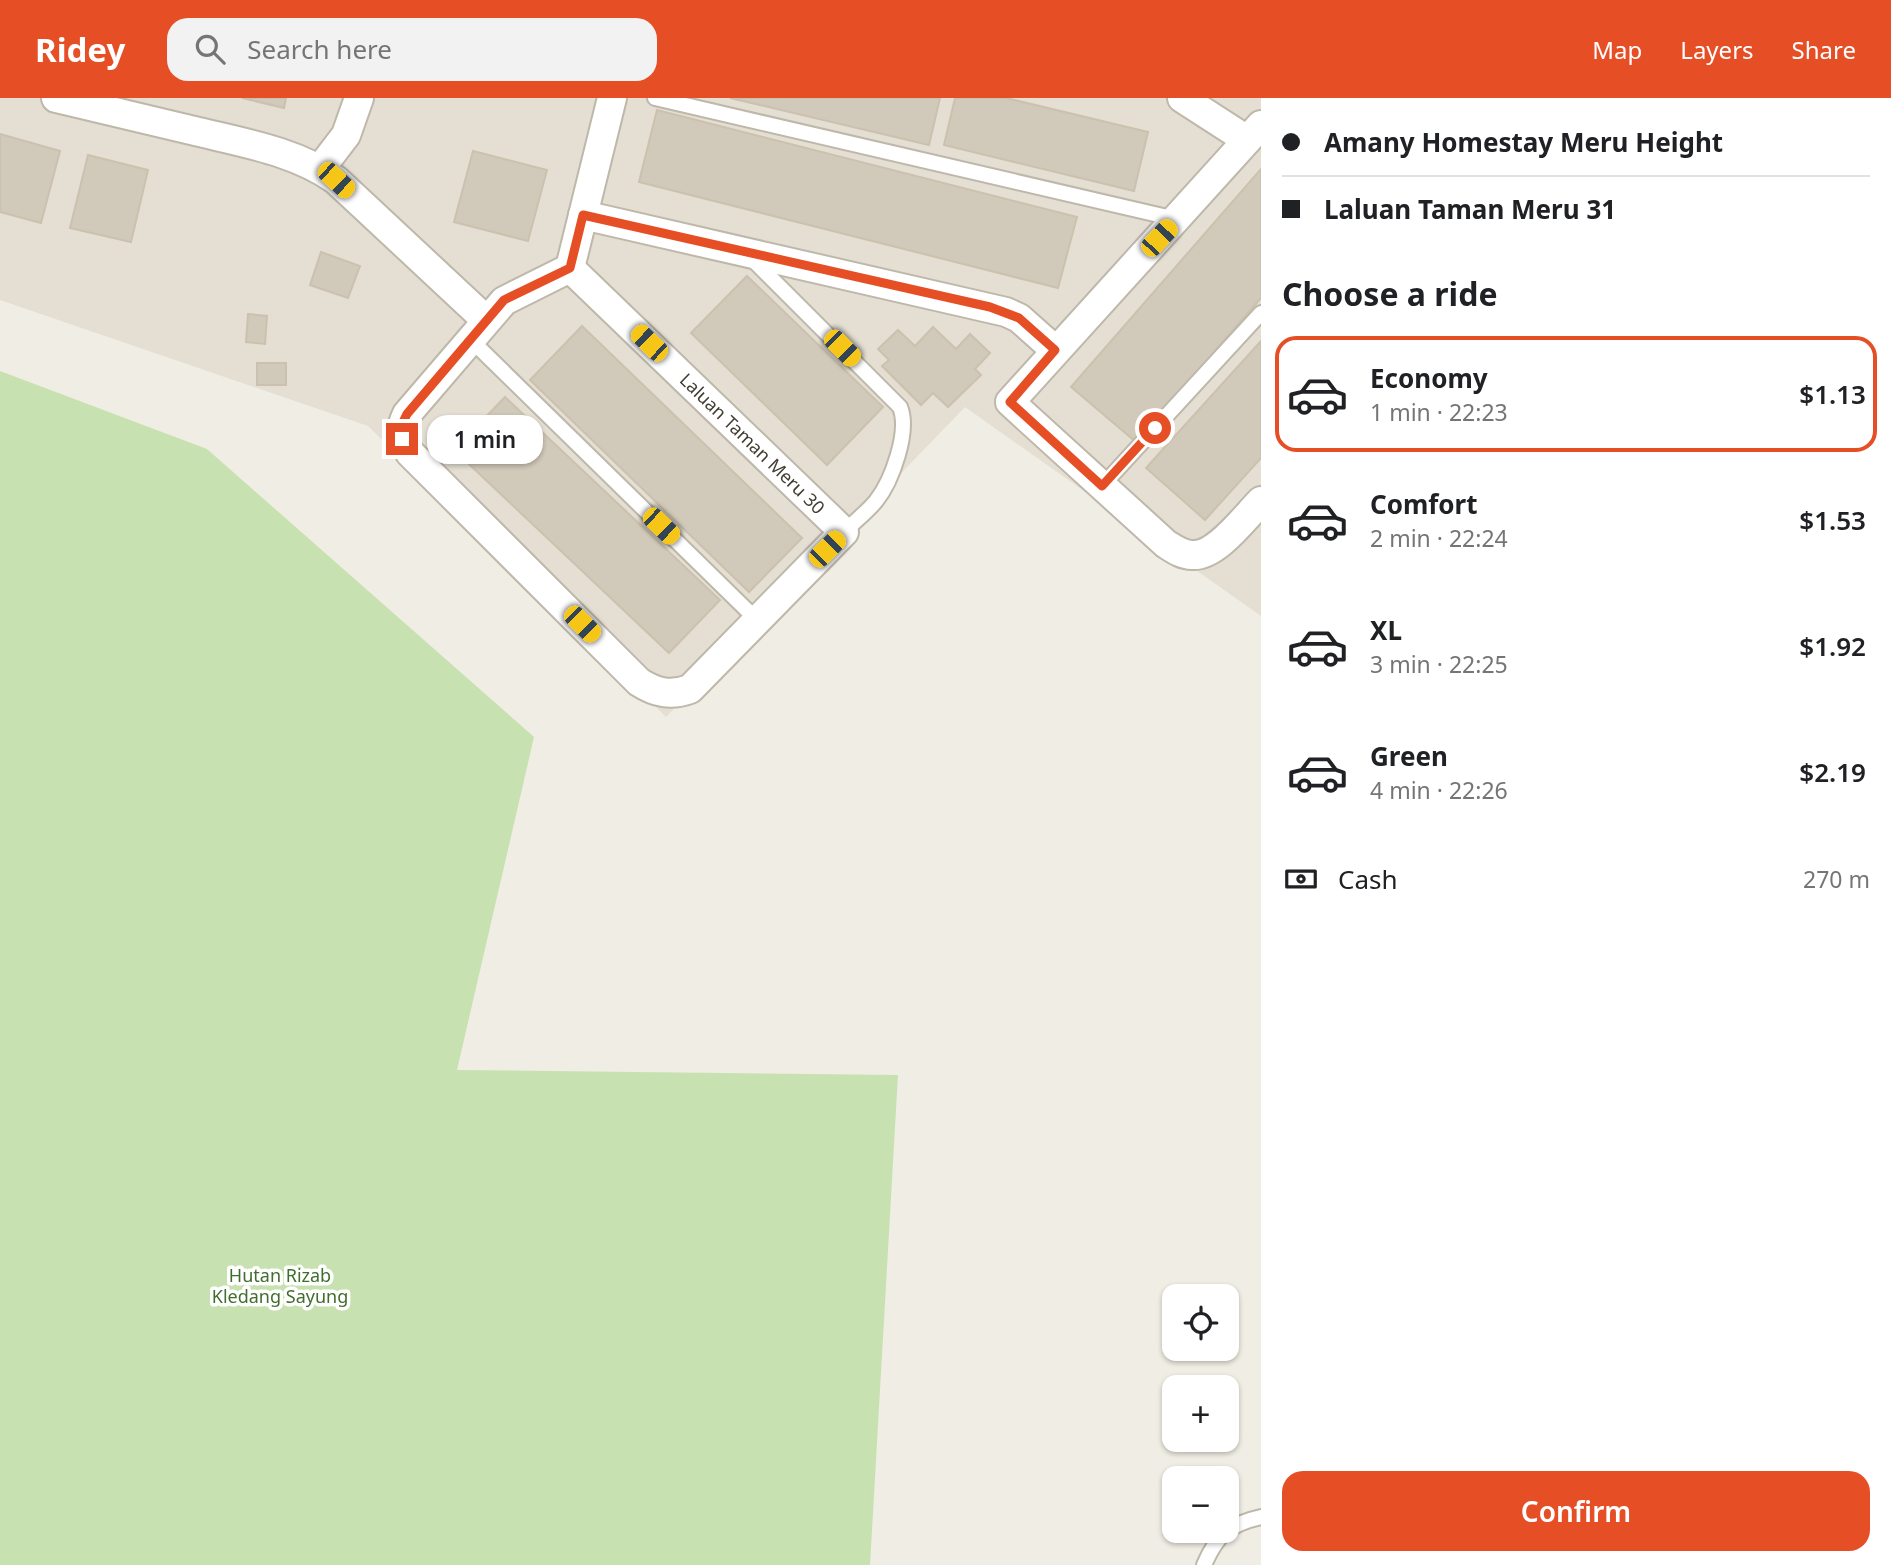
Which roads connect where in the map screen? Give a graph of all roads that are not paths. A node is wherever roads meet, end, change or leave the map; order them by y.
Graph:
1 (56, 98) edge
2 (359, 98) edge
3 (612, 98) edge
4 (655, 98) edge
5 (1182, 98) edge
6 (1254, 132) edge
7 (320, 169) junction
8 (583, 215) junction
9 (1177, 219) junction
10 (745, 252) junction
11 (570, 268) junction
12 (1261, 313) edge
13 (478, 329) junction
14 (1055, 350) junction
15 (1102, 486) junction
16 (1261, 501) edge
17 (844, 532) junction
18 (756, 619) junction
19 (1261, 1517) edge
20 (1204, 1565) edge

1 - 7 street
2 - 7 street
3 - 8 street
4 - 9 lane
5 - 6 street
6 - 9 street
7 - 13 street
8 - 10 street
8 - 11 street
9 - 14 street
10 - 14 street
10 - 17 lane
11 - 13 street
11 - 17 street, Laluan Taman Meru 30
12 - 15 lane
13 - 18 lane
13 - 18 street
14 - 15 street
15 - 16 street
17 - 18 street
19 - 20 lane

